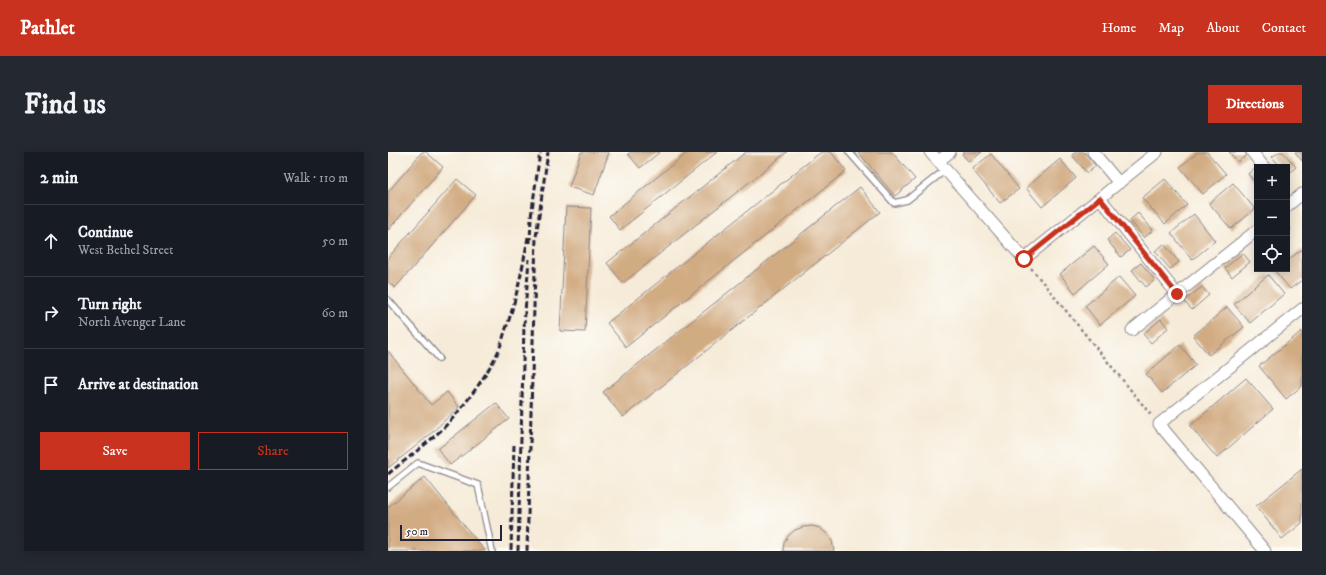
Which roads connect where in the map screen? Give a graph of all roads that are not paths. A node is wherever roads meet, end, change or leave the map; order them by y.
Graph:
1 (849, 152) edge
2 (930, 152) edge
3 (950, 152) edge
4 (1093, 152) edge
5 (1157, 152) edge
6 (1252, 152) edge
7 (1262, 164) edge
8 (942, 166) junction
9 (1119, 183) junction
10 (1302, 194) edge
11 (1100, 198) junction
12 (1290, 200) edge
13 (1254, 232) edge
14 (1177, 294) junction
15 (388, 300) edge
16 (1302, 309) edge
17 (1132, 330) dead end
18 (439, 358) dead end
19 (388, 487) edge
20 (492, 551) edge
21 (1265, 551) edge

1 - 8 lane
2 - 8 street
3 - 8 street
4 - 9 street
5 - 9 street
6 - 7 street
8 - 11 street
9 - 11 street
10 - 12 street
11 - 14 street
13 - 14 street
14 - 17 street
15 - 18 lane
16 - 21 street
19 - 20 lane

